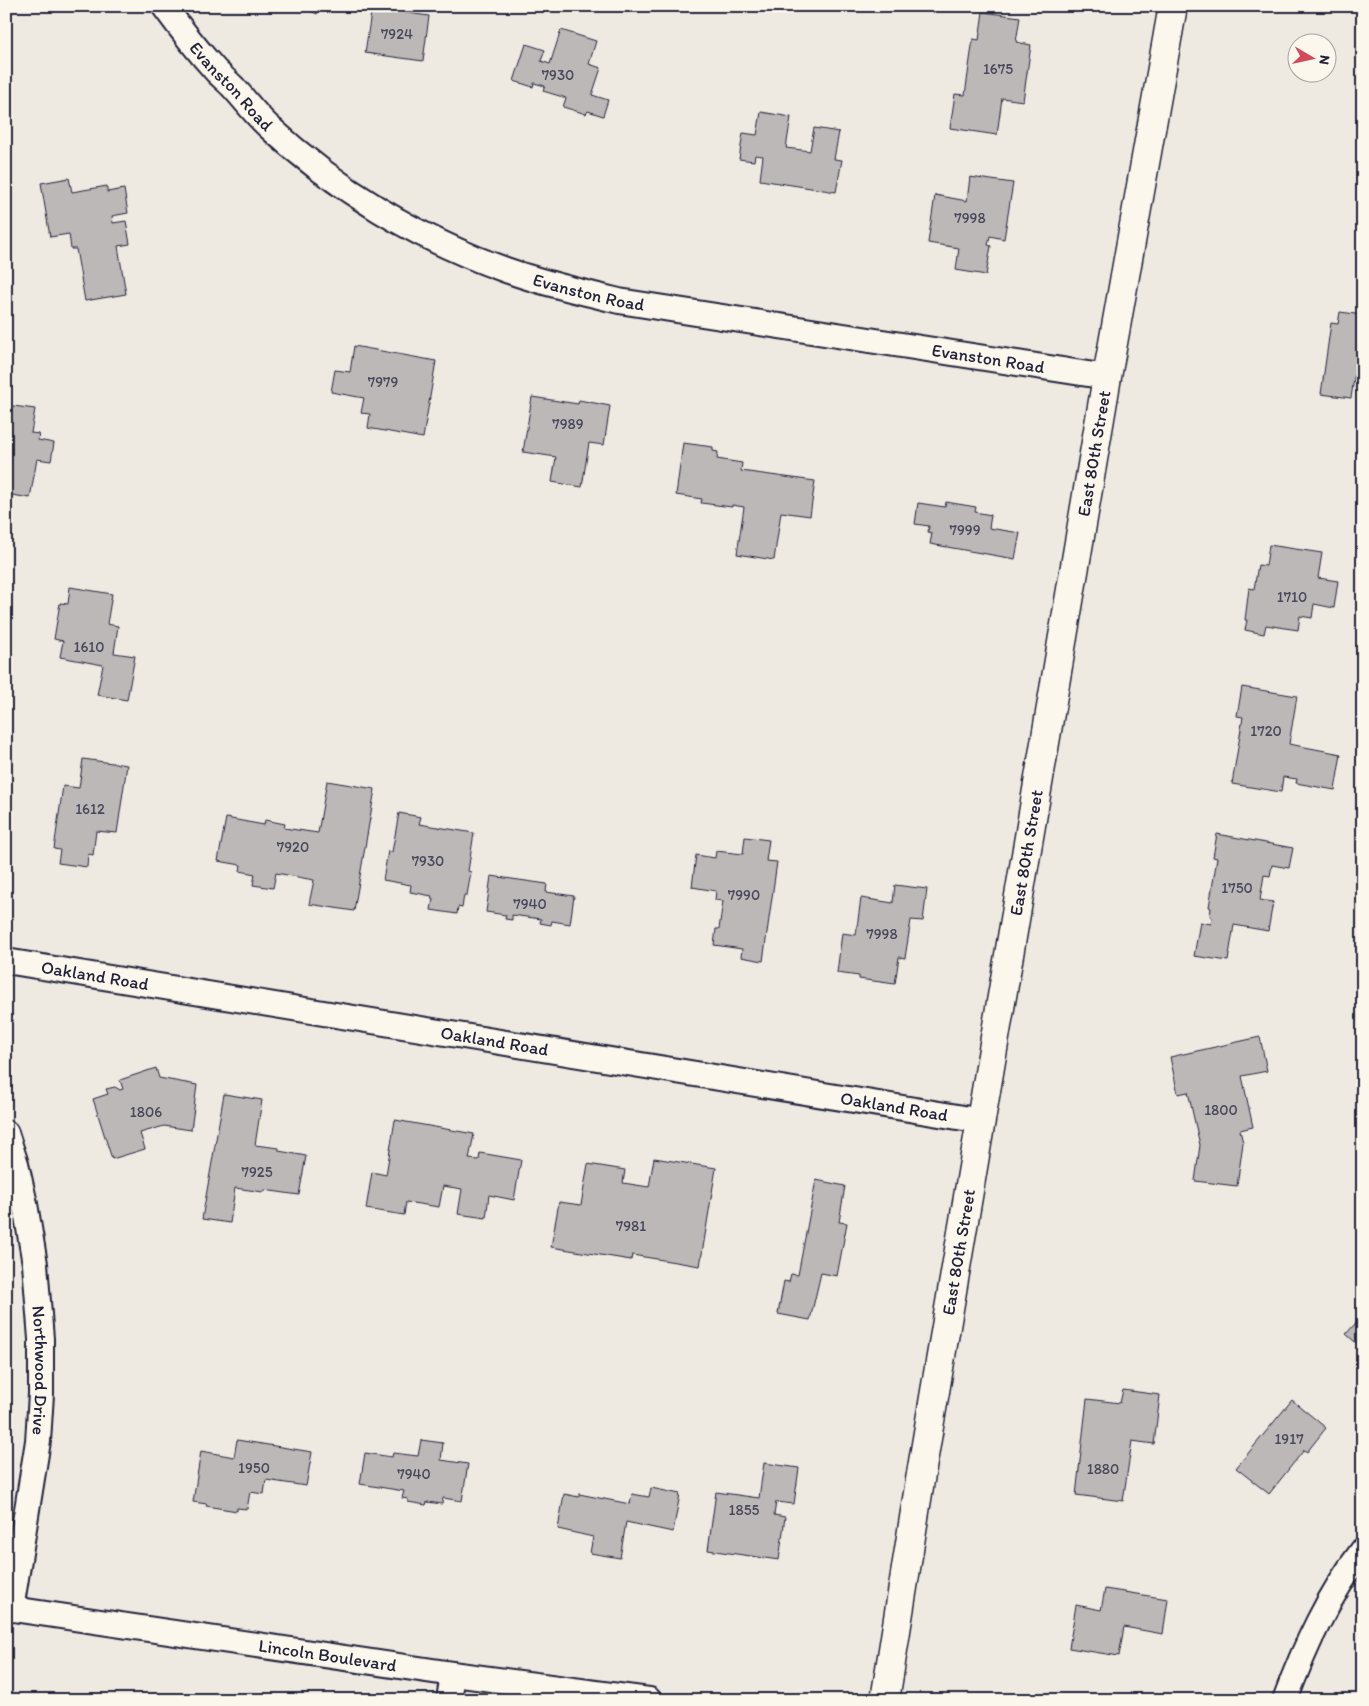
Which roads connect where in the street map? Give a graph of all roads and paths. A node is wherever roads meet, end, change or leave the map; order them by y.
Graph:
1 (164, 6) edge
2 (1173, 6) edge
3 (1107, 377) junction
4 (6, 961) edge
5 (982, 1121) junction
6 (6, 1133) edge
7 (1363, 1550) edge
8 (9, 1609) edge
9 (453, 1674) junction
10 (449, 1700) edge
11 (649, 1700) edge
12 (885, 1700) edge
13 (1285, 1700) edge

1 - 3 street, Evanston Road
2 - 3 street, East 80th Street
3 - 5 street, East 80th Street
4 - 5 street, Oakland Road
5 - 12 street, East 80th Street
6 - 8 street, Northwood Drive
7 - 13 street
8 - 9 street, Lincoln Boulevard
9 - 10 street
9 - 11 street, Lincoln Boulevard

